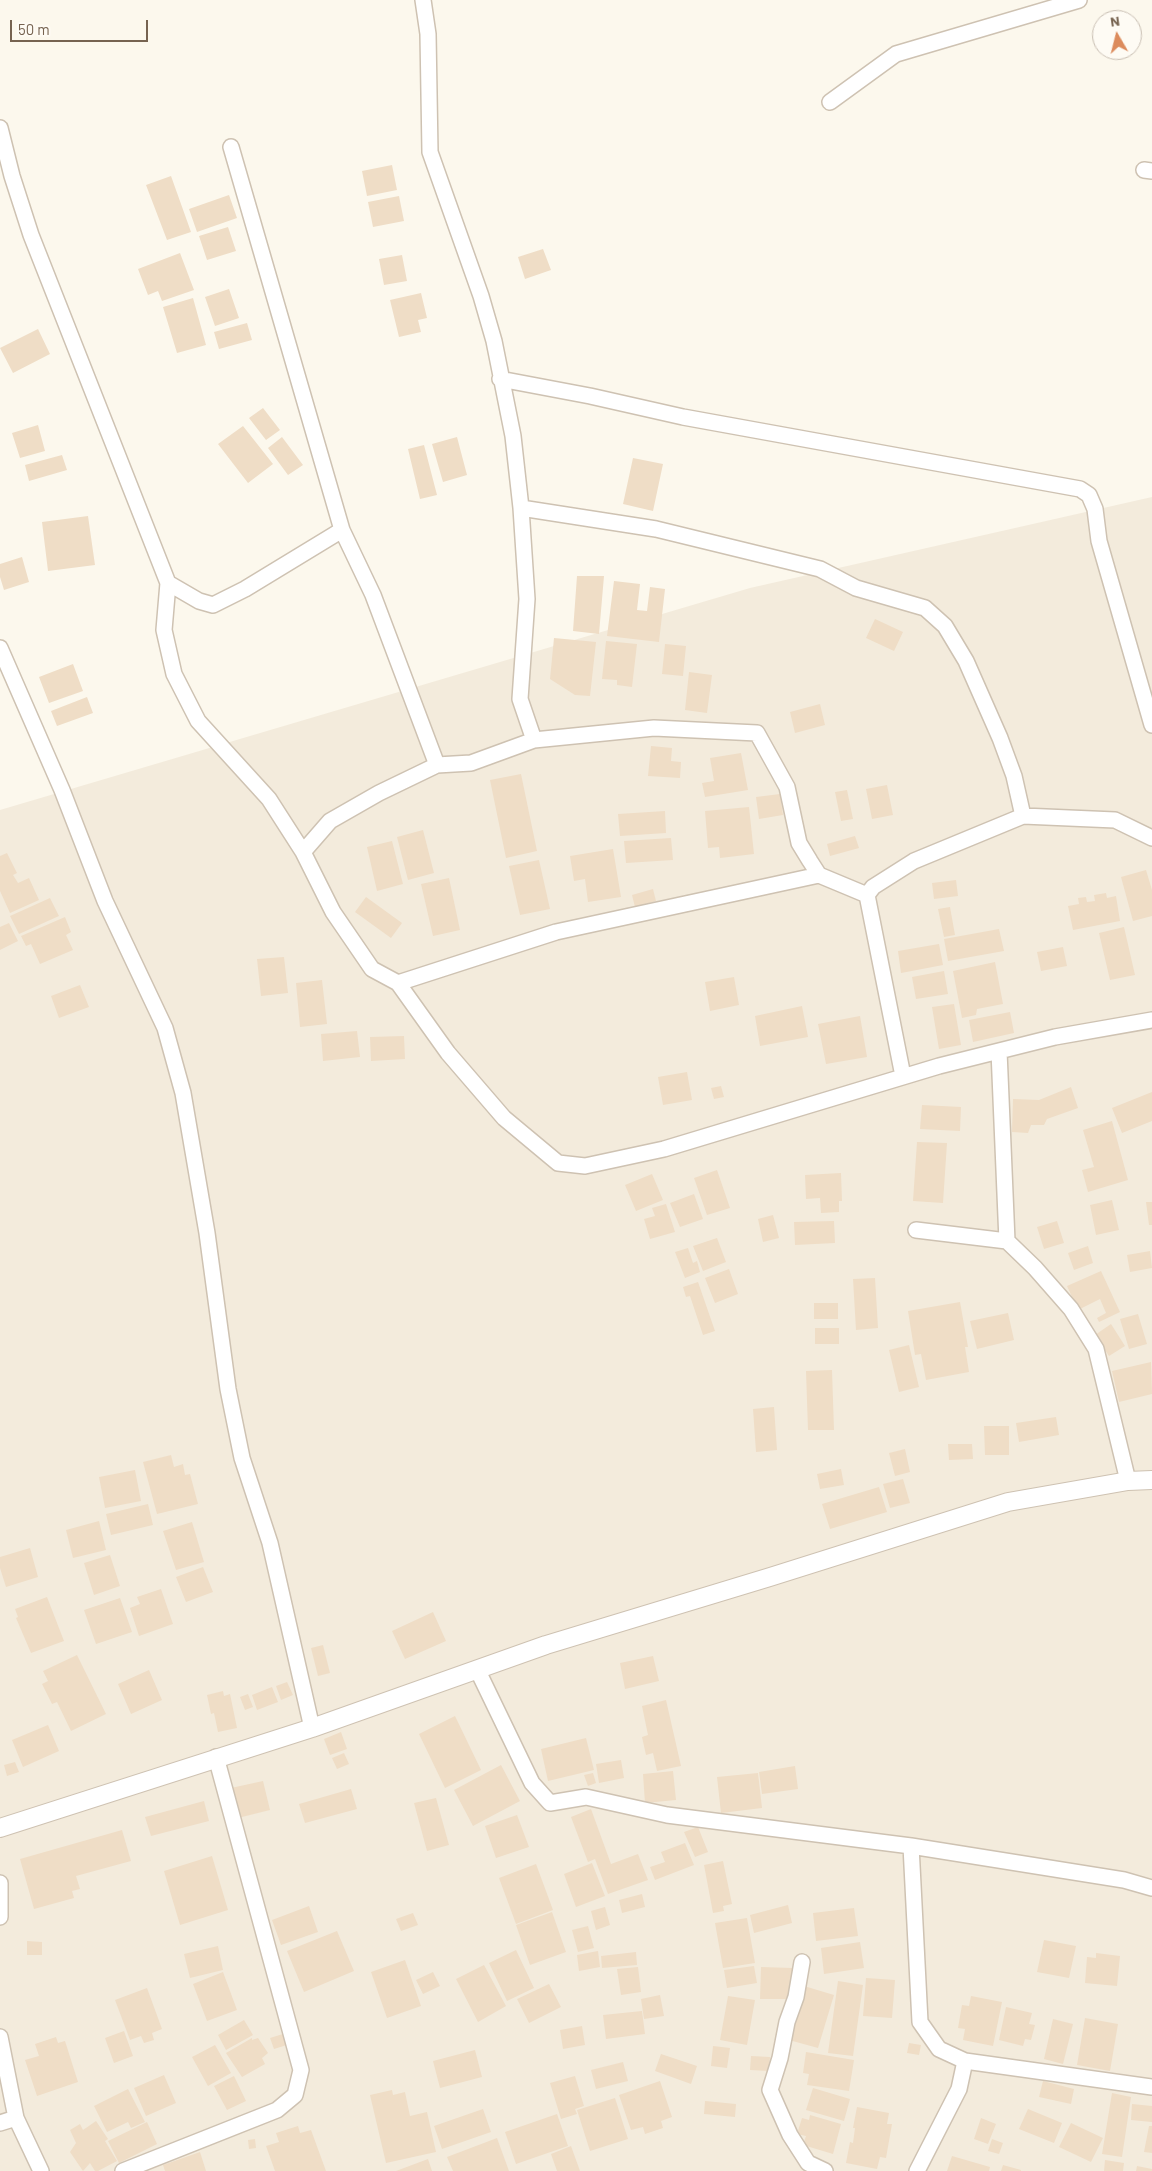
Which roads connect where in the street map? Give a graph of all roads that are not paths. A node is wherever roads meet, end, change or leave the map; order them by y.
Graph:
1 (423, 0) edge
2 (1079, 0) edge
3 (1038, 6) edge
4 (830, 102) dead end
5 (0, 128) edge
6 (231, 147) dead end
7 (500, 379) junction
8 (521, 508) junction
9 (342, 530) junction
10 (168, 583) junction
11 (0, 648) edge
12 (1152, 725) edge
13 (534, 740) junction
14 (437, 765) junction
15 (1023, 816) junction
16 (1152, 838) edge
17 (303, 852) junction
18 (819, 875) junction
19 (867, 895) junction
20 (398, 983) junction
21 (1152, 1020) edge
22 (999, 1050) junction
23 (903, 1076) junction
24 (916, 1230) dead end
25 (1007, 1241) junction
26 (1152, 1480) edge
27 (1128, 1481) junction
28 (477, 1669) junction
29 (312, 1728) junction
30 (216, 1757) junction
31 (0, 1828) edge
32 (911, 1846) junction
33 (0, 1883) edge
34 (1152, 1888) edge
35 (0, 1917) edge
36 (802, 1962) dead end
37 (0, 2037) edge
38 (965, 2061) junction
39 (1152, 2087) edge
40 (16, 2118) junction
41 (0, 2123) edge
42 (41, 2171) edge
43 (123, 2171) edge
44 (825, 2171) edge
45 (917, 2171) edge

1 - 7 street
2 - 3 street
3 - 4 street
5 - 10 street
6 - 9 street
7 - 8 street
7 - 12 street
8 - 13 street
8 - 15 street
9 - 10 street
9 - 14 street
10 - 17 street
11 - 29 street
13 - 14 street
13 - 18 street
14 - 17 street
15 - 16 street
15 - 19 street
17 - 20 street
18 - 19 street
18 - 20 street
19 - 23 street
20 - 23 street
21 - 22 street
22 - 23 street
22 - 25 street
24 - 25 street
25 - 27 street
26 - 27 street
27 - 28 street
28 - 29 street
28 - 32 street
29 - 30 street
30 - 31 street
30 - 43 street
32 - 34 street
32 - 38 street
33 - 35 street
36 - 44 street
37 - 40 street
38 - 39 street
38 - 45 street
40 - 41 street
40 - 42 street

